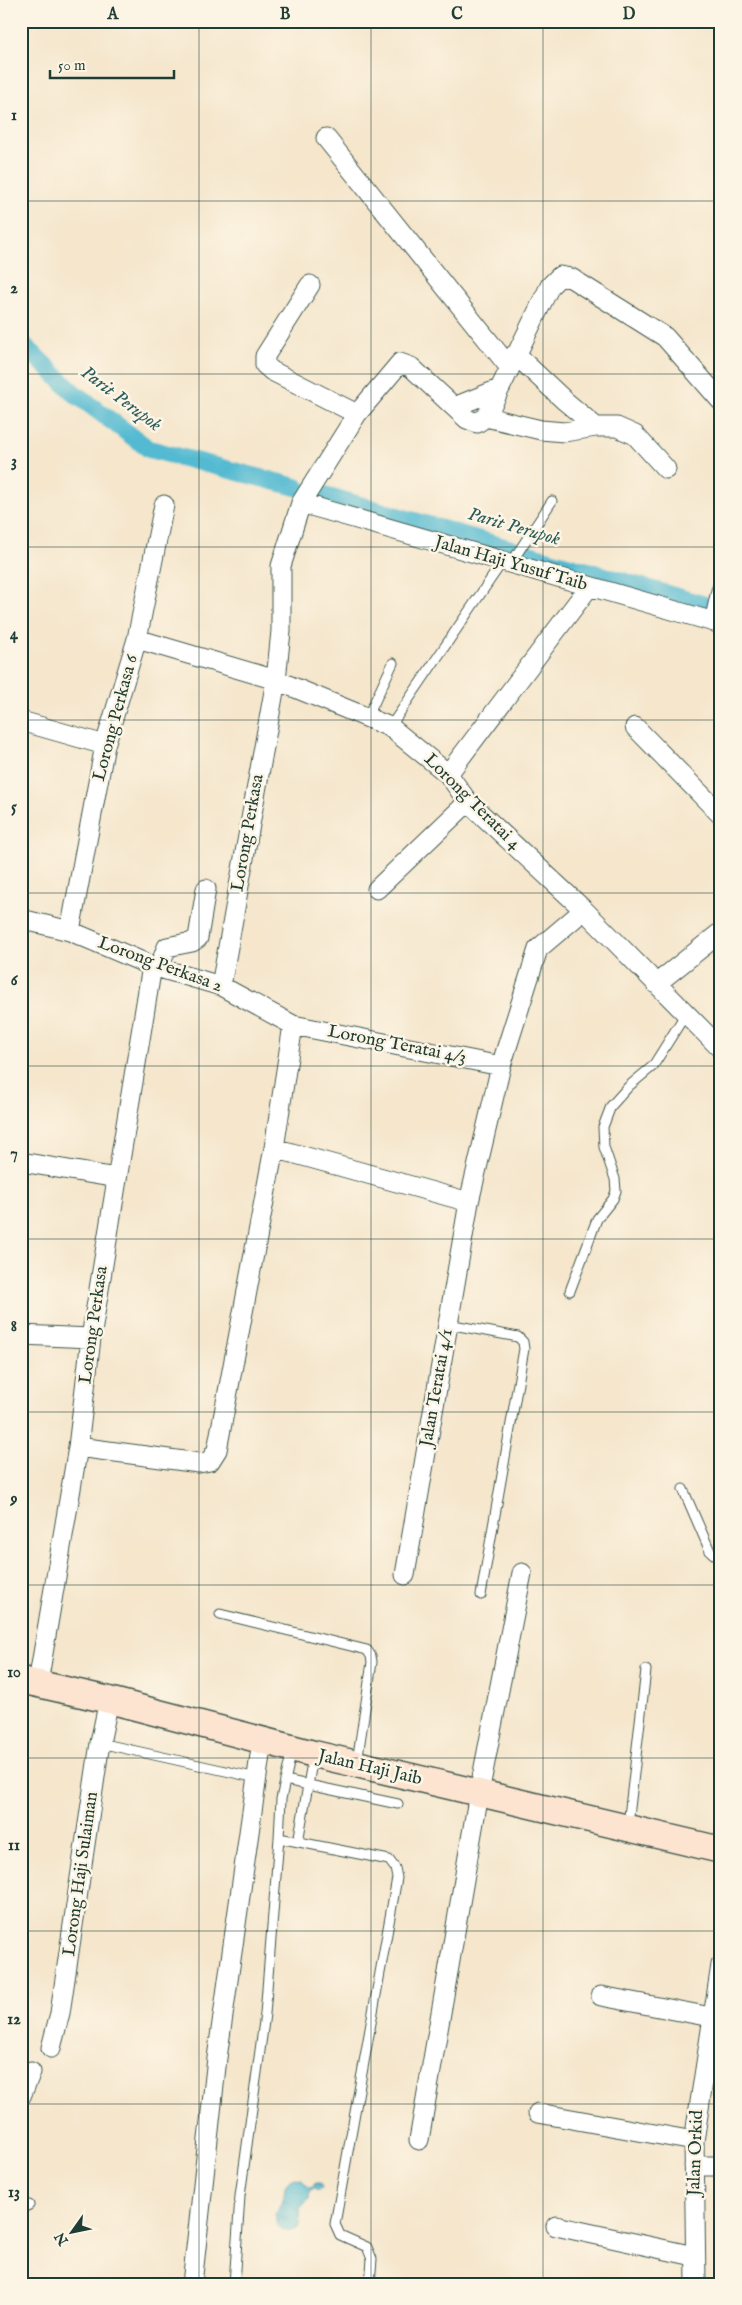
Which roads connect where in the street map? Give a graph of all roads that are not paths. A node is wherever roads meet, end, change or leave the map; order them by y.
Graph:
1 (326, 138) dead end
2 (310, 285) dead end
3 (513, 361) junction
4 (499, 389) junction
5 (721, 402) edge
6 (454, 407) junction
7 (356, 414) junction
8 (486, 417) junction
9 (596, 427) junction
10 (666, 469) dead end
11 (552, 501) dead end
12 (301, 503) junction
13 (164, 505) dead end
14 (512, 558) junction
15 (589, 587) junction
16 (721, 591) edge
17 (718, 623) edge
18 (136, 639) junction
19 (393, 663) dead end
20 (276, 680) junction
21 (367, 718) junction
22 (21, 721) edge
23 (390, 727) junction
24 (635, 727) dead end
25 (105, 745) junction
26 (448, 774) junction
27 (468, 802) junction
28 (721, 815) edge
29 (206, 889) dead end
30 (377, 889) dead end
31 (584, 910) junction
32 (21, 919) edge
33 (70, 932) junction
34 (721, 932) edge
35 (156, 967) junction
36 (656, 984) junction
37 (221, 986) junction
38 (685, 1015) junction
39 (293, 1025) junction
40 (721, 1049) edge
41 (501, 1066) junction
42 (274, 1148) junction
43 (21, 1162) edge
44 (116, 1178) junction
45 (469, 1202) junction
46 (570, 1291) dead end
47 (448, 1324) junction
48 (21, 1335) edge
49 (91, 1338) junction
50 (78, 1447) junction
51 (683, 1490) dead end
52 (721, 1560) edge
53 (522, 1573) dead end
54 (405, 1575) dead end
55 (481, 1595) dead end
56 (220, 1614) dead end
57 (646, 1670) dead end
58 (30, 1682) edge
59 (109, 1700) junction
60 (262, 1741) junction
61 (100, 1743) junction
62 (303, 1751) junction
63 (356, 1764) junction
64 (257, 1778) junction
65 (285, 1780) junction
66 (308, 1784) junction
67 (479, 1793) junction
68 (398, 1804) dead end
69 (628, 1828) junction
70 (279, 1838) junction
71 (298, 1842) junction
72 (721, 1850) edge
73 (721, 1965) edge
74 (601, 1996) dead end
75 (711, 2017) junction
76 (51, 2048) dead end
77 (31, 2072) dead end
78 (21, 2096) edge
79 (538, 2113) dead end
80 (419, 2140) dead end
81 (694, 2140) junction
82 (694, 2166) junction
83 (721, 2166) edge
84 (556, 2226) dead end
85 (694, 2256) junction
86 (192, 2284) edge
87 (234, 2284) edge
88 (370, 2284) edge
89 (696, 2284) edge

1 - 3 street
2 - 7 street
3 - 4 street
3 - 5 street
3 - 9 street
4 - 6 street
4 - 8 street
6 - 7 street, Lorong Perkasa
6 - 8 street
7 - 12 street, Lorong Perkasa
8 - 9 street
9 - 10 street
11 - 14 lane
12 - 14 street, Jalan Haji Yusuf Taib
12 - 20 street, Lorong Perkasa
13 - 18 street, Lorong Perkasa 6
14 - 15 street, Jalan Haji Yusuf Taib
14 - 23 lane
15 - 17 street, Jalan Haji Yusuf Taib
15 - 26 street
16 - 17 street
18 - 20 street, Lorong Teratai 4
18 - 25 street, Lorong Perkasa 6
19 - 21 lane
20 - 21 street, Lorong Teratai 4
20 - 37 street, Lorong Perkasa
21 - 23 street, Lorong Teratai 4
22 - 25 street
23 - 26 street, Lorong Teratai 4
24 - 28 street
25 - 33 street, Lorong Perkasa 6
26 - 27 street, Lorong Teratai 4
27 - 30 street
27 - 31 street, Lorong Teratai 4
29 - 35 street, Lorong Perkasa
31 - 36 street, Lorong Teratai 4
31 - 41 street, Jalan Teratai 4/1
32 - 33 street, Lorong Perkasa 2
33 - 35 street, Lorong Perkasa 2
34 - 36 street
35 - 37 street, Lorong Perkasa 2
35 - 44 street, Lorong Perkasa
36 - 38 street, Lorong Teratai 4
37 - 39 street, Lorong Perkasa 2
38 - 40 street, Lorong Teratai 4
38 - 46 lane
39 - 41 street, Lorong Teratai 4/3
39 - 42 street
41 - 45 street, Jalan Teratai 4/1
42 - 45 street
42 - 50 street
43 - 44 street
44 - 49 street, Lorong Perkasa
45 - 47 street, Jalan Teratai 4/1
47 - 54 street, Jalan Teratai 4/1
47 - 55 lane
48 - 49 street
49 - 50 street, Lorong Perkasa
50 - 58 street, Lorong Perkasa
51 - 52 lane
53 - 67 street
56 - 63 lane
57 - 69 lane
58 - 59 street, Jalan Haji Jaib
59 - 60 street, Jalan Haji Jaib
59 - 61 street, Lorong Haji Sulaiman
60 - 62 street, Jalan Haji Jaib
60 - 64 street
61 - 64 lane
61 - 76 street, Lorong Haji Sulaiman
62 - 63 street, Jalan Haji Jaib
62 - 65 lane
62 - 66 lane
63 - 67 street, Jalan Haji Jaib
64 - 86 street
65 - 66 lane
65 - 70 lane
66 - 68 lane
66 - 71 lane
67 - 69 street, Jalan Haji Jaib
67 - 80 street
69 - 72 street, Jalan Haji Jaib
70 - 71 lane
70 - 87 lane
71 - 88 lane
73 - 75 street, Jalan Orkid
74 - 75 street
75 - 81 street, Jalan Orkid
77 - 78 street
79 - 81 street
81 - 82 street, Jalan Orkid
82 - 83 street
82 - 85 street, Jalan Orkid
84 - 85 street
85 - 89 street, Jalan Orkid

